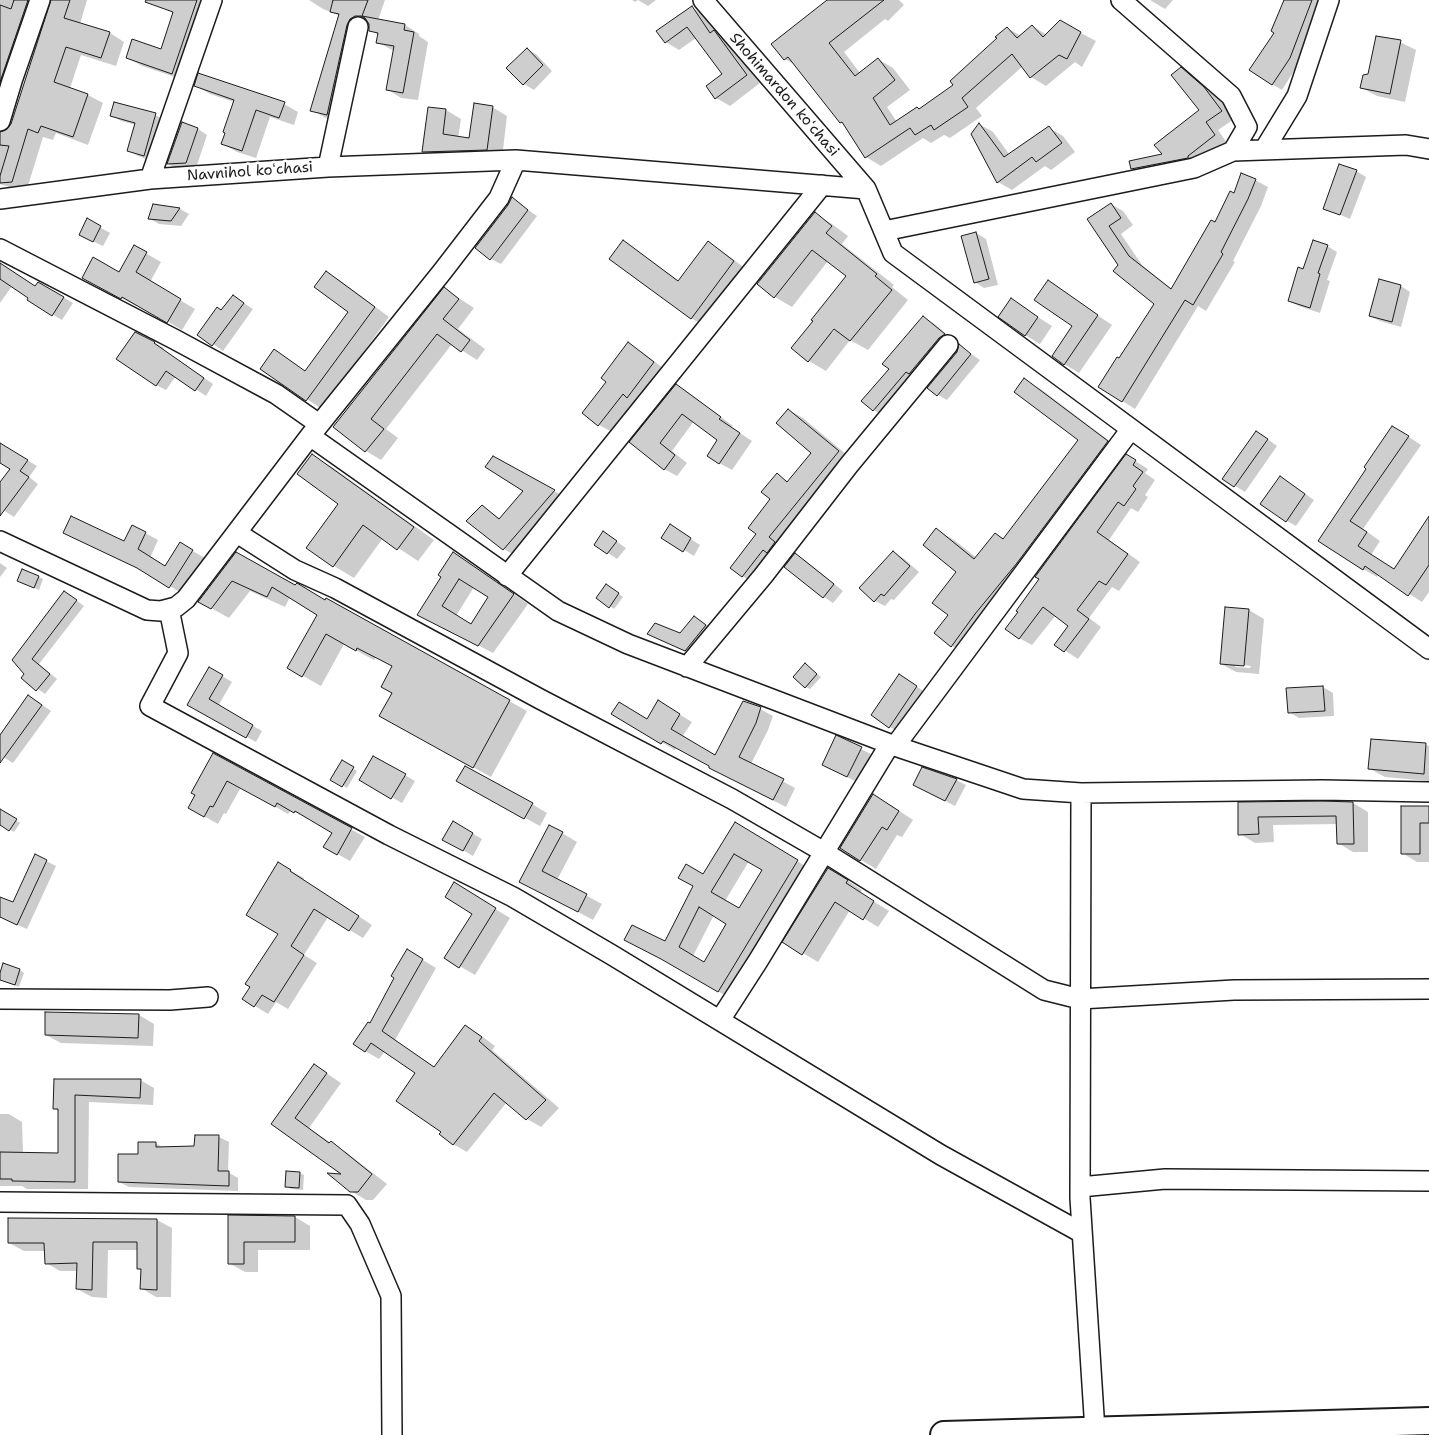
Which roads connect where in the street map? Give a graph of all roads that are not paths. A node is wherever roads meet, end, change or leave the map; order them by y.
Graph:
1 (40, 0) edge
2 (212, 0) edge
3 (703, 0) edge
4 (1121, 0) edge
5 (1328, 0) edge
6 (358, 27) dead end
7 (0, 121) edge
8 (1429, 149) edge
9 (1264, 150) junction
10 (1233, 151) junction
11 (516, 160) junction
12 (328, 167) junction
13 (150, 179) junction
14 (822, 185) junction
15 (866, 189) junction
16 (0, 199) edge
17 (884, 231) junction
18 (0, 249) edge
19 (948, 345) dead end
20 (1131, 429) junction
21 (314, 430) junction
22 (237, 533) junction
23 (0, 541) edge
24 (507, 576) junction
25 (170, 609) junction
26 (1429, 649) edge
27 (688, 667) junction
28 (893, 745) junction
29 (1429, 792) edge
30 (1081, 793) junction
31 (824, 852) junction
32 (1429, 989) edge
33 (208, 997) dead end
34 (0, 999) edge
35 (1080, 999) junction
36 (720, 1020) junction
37 (1429, 1181) edge
38 (1080, 1188) junction
39 (0, 1202) edge
40 (1082, 1233) junction
41 (1429, 1421) edge
42 (1095, 1430) junction
43 (1246, 1430) edge
44 (392, 1435) edge
45 (944, 1435) edge

1 - 7 street
2 - 13 street
3 - 15 street, Shohimardon koʻchasi
4 - 10 street
5 - 9 street
6 - 12 street, Navnihol koʻchasi
8 - 9 street
9 - 10 street
10 - 17 street
11 - 12 street
11 - 14 street
11 - 21 street
12 - 13 street, Navnihol koʻchasi
13 - 16 street, Navnihol koʻchasi
14 - 15 street
14 - 24 street
15 - 17 street, Shohimardon koʻchasi
17 - 20 street, Shohimardon koʻchasi
18 - 21 street
19 - 27 street
20 - 26 street, Shohimardon koʻchasi
20 - 28 street
21 - 22 street
21 - 24 street
22 - 25 street
22 - 31 street
23 - 25 street
24 - 27 street
25 - 36 street
27 - 28 street
28 - 30 street
28 - 31 street
29 - 30 street
30 - 35 street
31 - 35 street
31 - 36 street
32 - 35 street
33 - 34 street
35 - 38 street
36 - 40 street
37 - 38 street
38 - 40 street
39 - 44 street
40 - 42 street
41 - 43 main road
42 - 43 main road
42 - 45 main road

